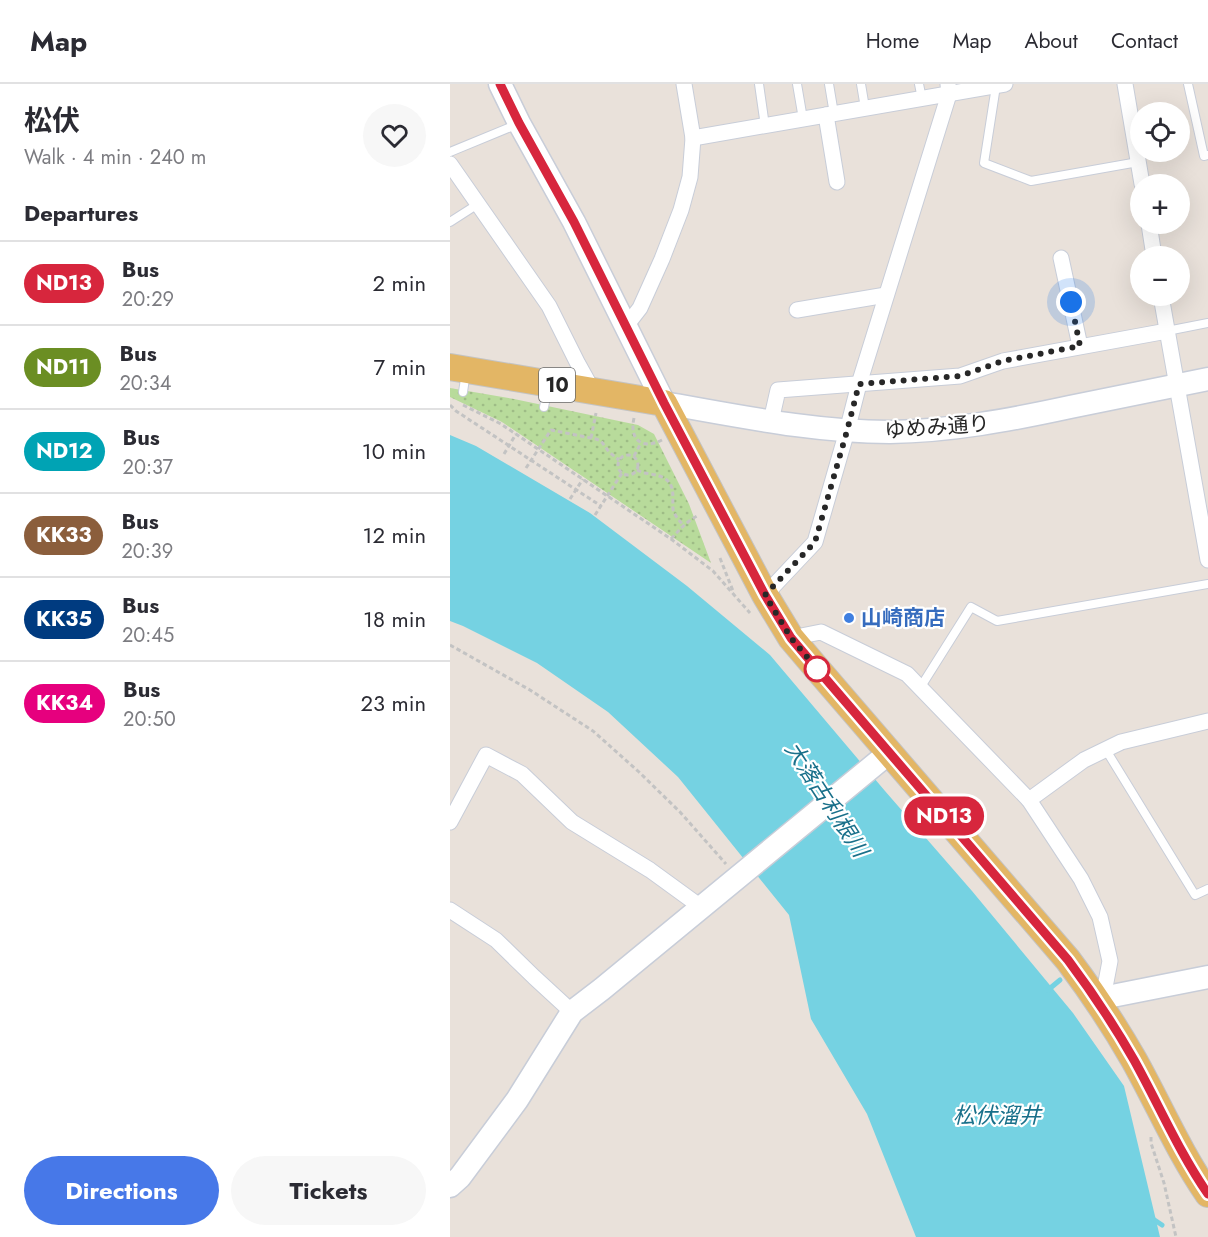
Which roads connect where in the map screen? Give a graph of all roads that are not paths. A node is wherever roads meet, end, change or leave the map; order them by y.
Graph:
1 (500, 84) edge
2 (684, 84) edge
3 (759, 84) edge
4 (797, 84) edge
5 (829, 84) edge
6 (861, 84) edge
7 (1125, 84) edge
8 (1188, 84) edge
9 (1000, 85) edge
10 (948, 89) edge
11 (920, 91) edge
12 (865, 108) junction
13 (830, 114) junction
14 (1130, 114) edge
15 (803, 119) junction
16 (519, 123) junction
17 (765, 126) junction
18 (693, 138) junction
19 (450, 152) edge
20 (1208, 155) edge
21 (1138, 162) joint
22 (450, 164) edge
23 (1140, 174) edge
24 (837, 182) dead end
25 (478, 204) junction
26 (450, 222) edge
27 (1061, 258) dead end
28 (886, 295) junction
29 (1163, 306) edge
30 (796, 310) dead end
31 (1208, 323) edge
32 (626, 326) junction
33 (1167, 331) junction
34 (1080, 346) junction
35 (460, 376) edge
36 (1208, 379) edge
37 (859, 384) junction
38 (1176, 385) junction
39 (595, 400) junction
40 (664, 403) junction
41 (771, 421) junction
42 (847, 431) junction
43 (1201, 480) edge
44 (1208, 560) edge
45 (1208, 584) edge
46 (765, 595) junction
47 (791, 638) junction
48 (920, 688) junction
49 (1208, 721) edge
50 (1106, 750) junction
51 (883, 757) junction
52 (1029, 801) junction
53 (450, 822) edge
54 (1208, 889) edge
55 (700, 909) junction
56 (450, 910) edge
57 (1208, 977) edge
58 (1096, 999) junction
59 (573, 1012) junction
60 (450, 1186) edge
61 (1208, 1194) edge

1 - 16 street
2 - 18 street
3 - 17 lane
4 - 15 lane
5 - 13 lane
6 - 12 lane
7 - 14 street
8 - 20 lane
9 - 10 street
9 - 21 lane
10 - 11 street
10 - 28 street
11 - 12 street
12 - 13 street
13 - 15 street
13 - 24 street
15 - 17 street
16 - 19 lane
16 - 32 street
17 - 18 street
18 - 32 street
21 - 23 street
22 - 25 street
25 - 26 lane
25 - 39 street
27 - 34 street
28 - 30 street
28 - 37 street
29 - 33 street
31 - 33 lane
32 - 40 street
33 - 34 street
33 - 38 street
34 - 37 street
35 - 39 main road, 10
36 - 38 street, ゆめみ通り
37 - 41 street
37 - 42 street
38 - 42 street, ゆめみ通り
38 - 43 street
39 - 40 main road, 10
40 - 41 street, ゆめみ通り
40 - 46 main road
41 - 42 street, ゆめみ通り
42 - 46 street
43 - 44 street
45 - 48 lane
46 - 47 main road
47 - 48 street
47 - 51 main road
48 - 52 street
49 - 50 street
50 - 52 street
50 - 54 lane
51 - 55 street
51 - 58 main road
52 - 58 street
53 - 55 street
55 - 59 street
56 - 59 street
57 - 58 street
58 - 61 main road
59 - 60 street

